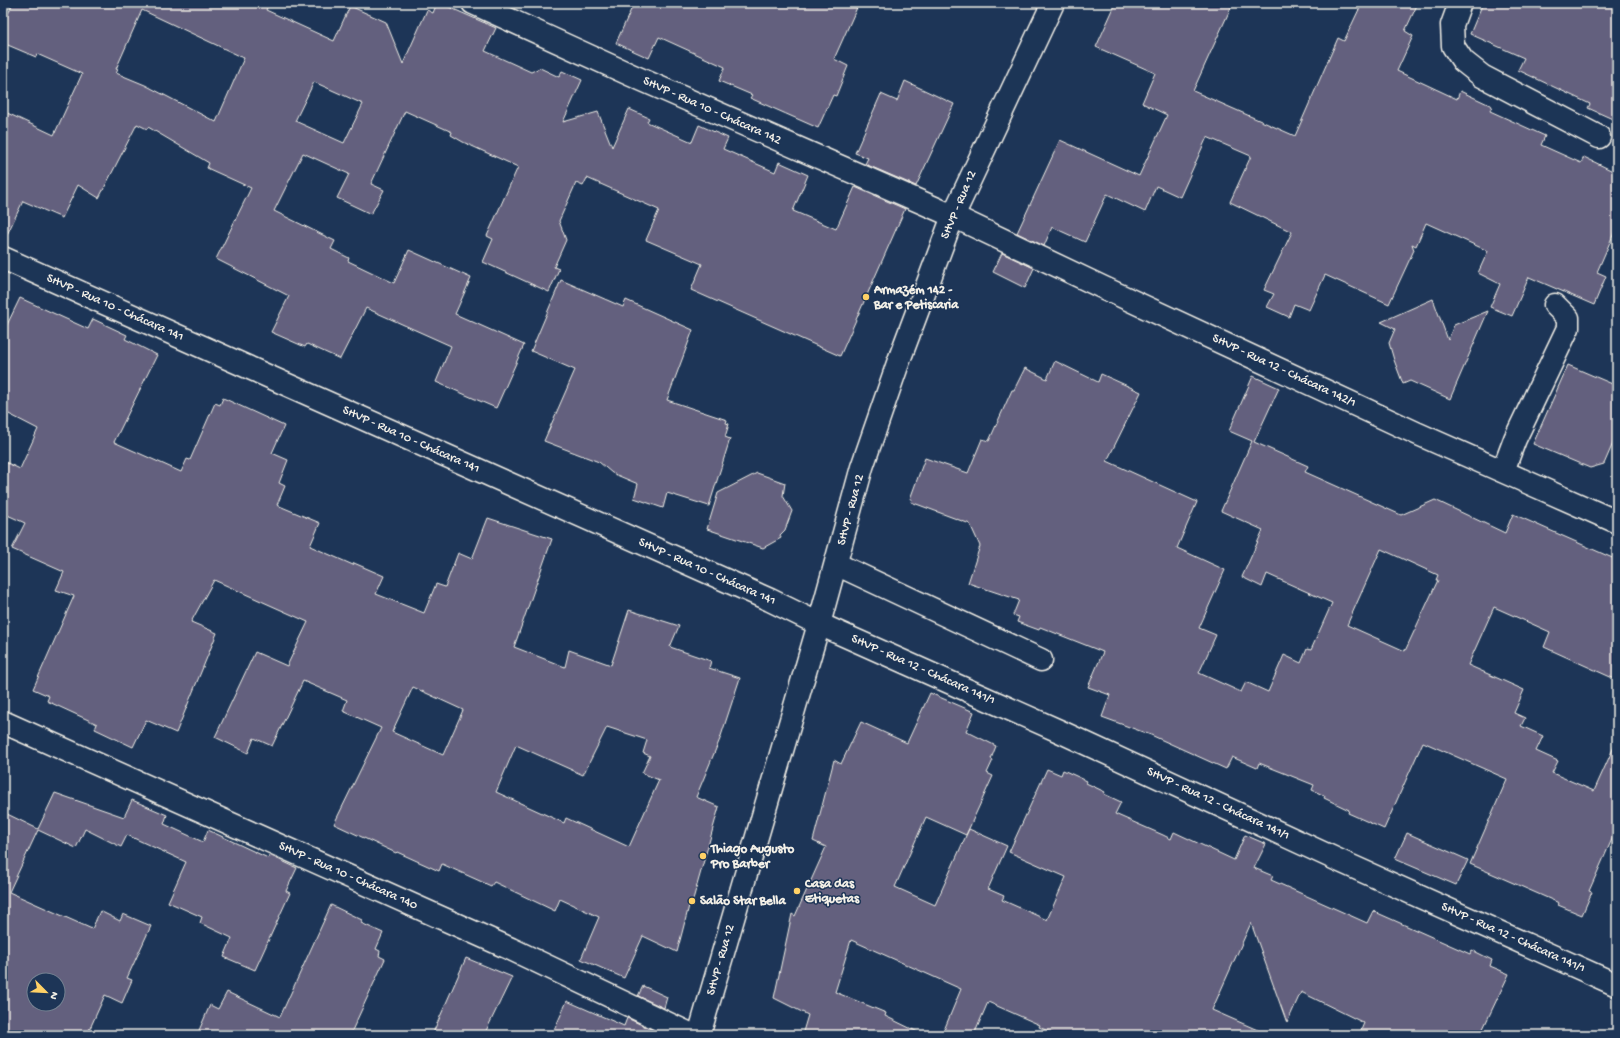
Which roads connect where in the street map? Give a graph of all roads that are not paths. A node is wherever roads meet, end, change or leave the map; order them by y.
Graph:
1 (473, 3) edge
2 (1053, 3) edge
3 (1460, 3) edge
4 (1599, 138) dead end
5 (953, 216) junction
6 (3, 258) edge
7 (1555, 305) dead end
8 (1503, 471) junction
9 (1617, 522) edge
10 (836, 564) junction
11 (819, 624) junction
12 (1041, 660) dead end
13 (3, 722) edge
14 (1617, 985) edge
15 (692, 1035) edge
16 (699, 1035) edge

1 - 5 street, SHVP - Rua 10 - Chácara 142
2 - 5 street, SHVP - Rua 12
3 - 4 street
5 - 8 street, SHVP - Rua 12 - Chácara 142/1
5 - 10 street, SHVP - Rua 12
6 - 11 street, SHVP - Rua 10 - Chácara 141
7 - 8 street
8 - 9 street, SHVP - Rua 12 - Chácara 142/1
10 - 11 street, SHVP - Rua 12
10 - 12 street
11 - 14 street, SHVP - Rua 12 - Chácara 141/1
11 - 16 street, SHVP - Rua 12
13 - 15 street, SHVP - Rua 10 - Chácara 140

